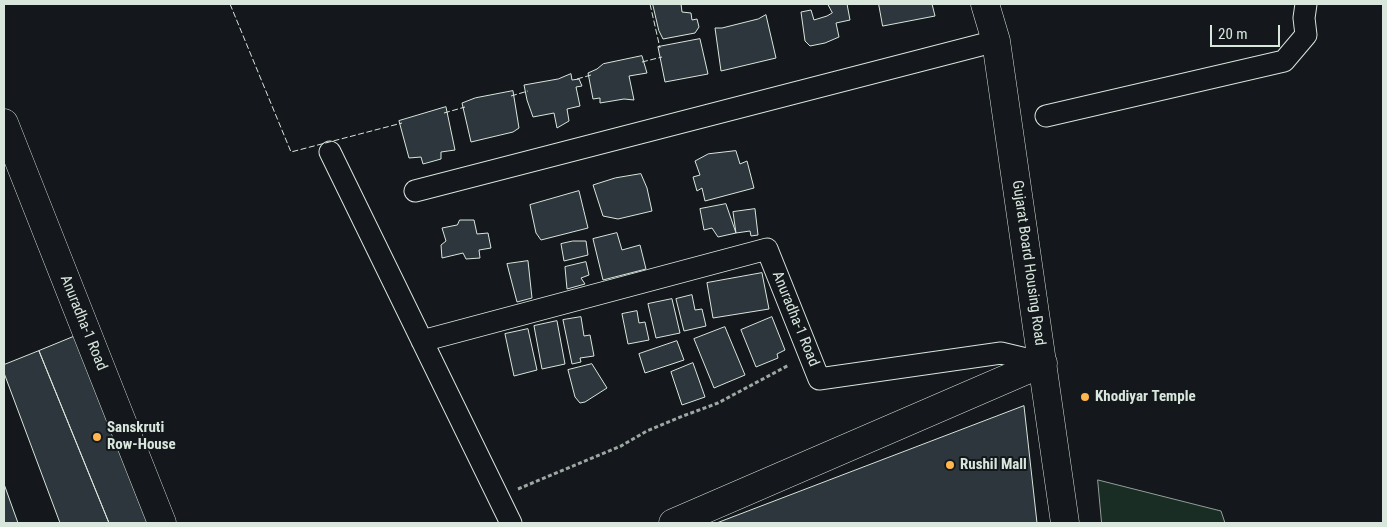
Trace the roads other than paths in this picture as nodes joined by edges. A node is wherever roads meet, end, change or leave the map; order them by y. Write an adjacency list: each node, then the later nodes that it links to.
1 (985, 4): 3 (street, Gujarat Board Housing Road)
2 (1306, 4): 4 (street)
3 (996, 41): 7 (street); 9 (street, Gujarat Board Housing Road)
4 (1046, 116)
5 (4, 123): 10 (street, Anuradha-1 Road)
6 (330, 152): 8 (street)
7 (415, 191)
8 (422, 341): 9 (street, Anuradha-1 Road); 11 (street)
9 (1043, 362): 12 (street); 13 (street, Gujarat Board Housing Road)
10 (162, 523)
11 (511, 523)
12 (673, 523)
13 (1065, 523)

